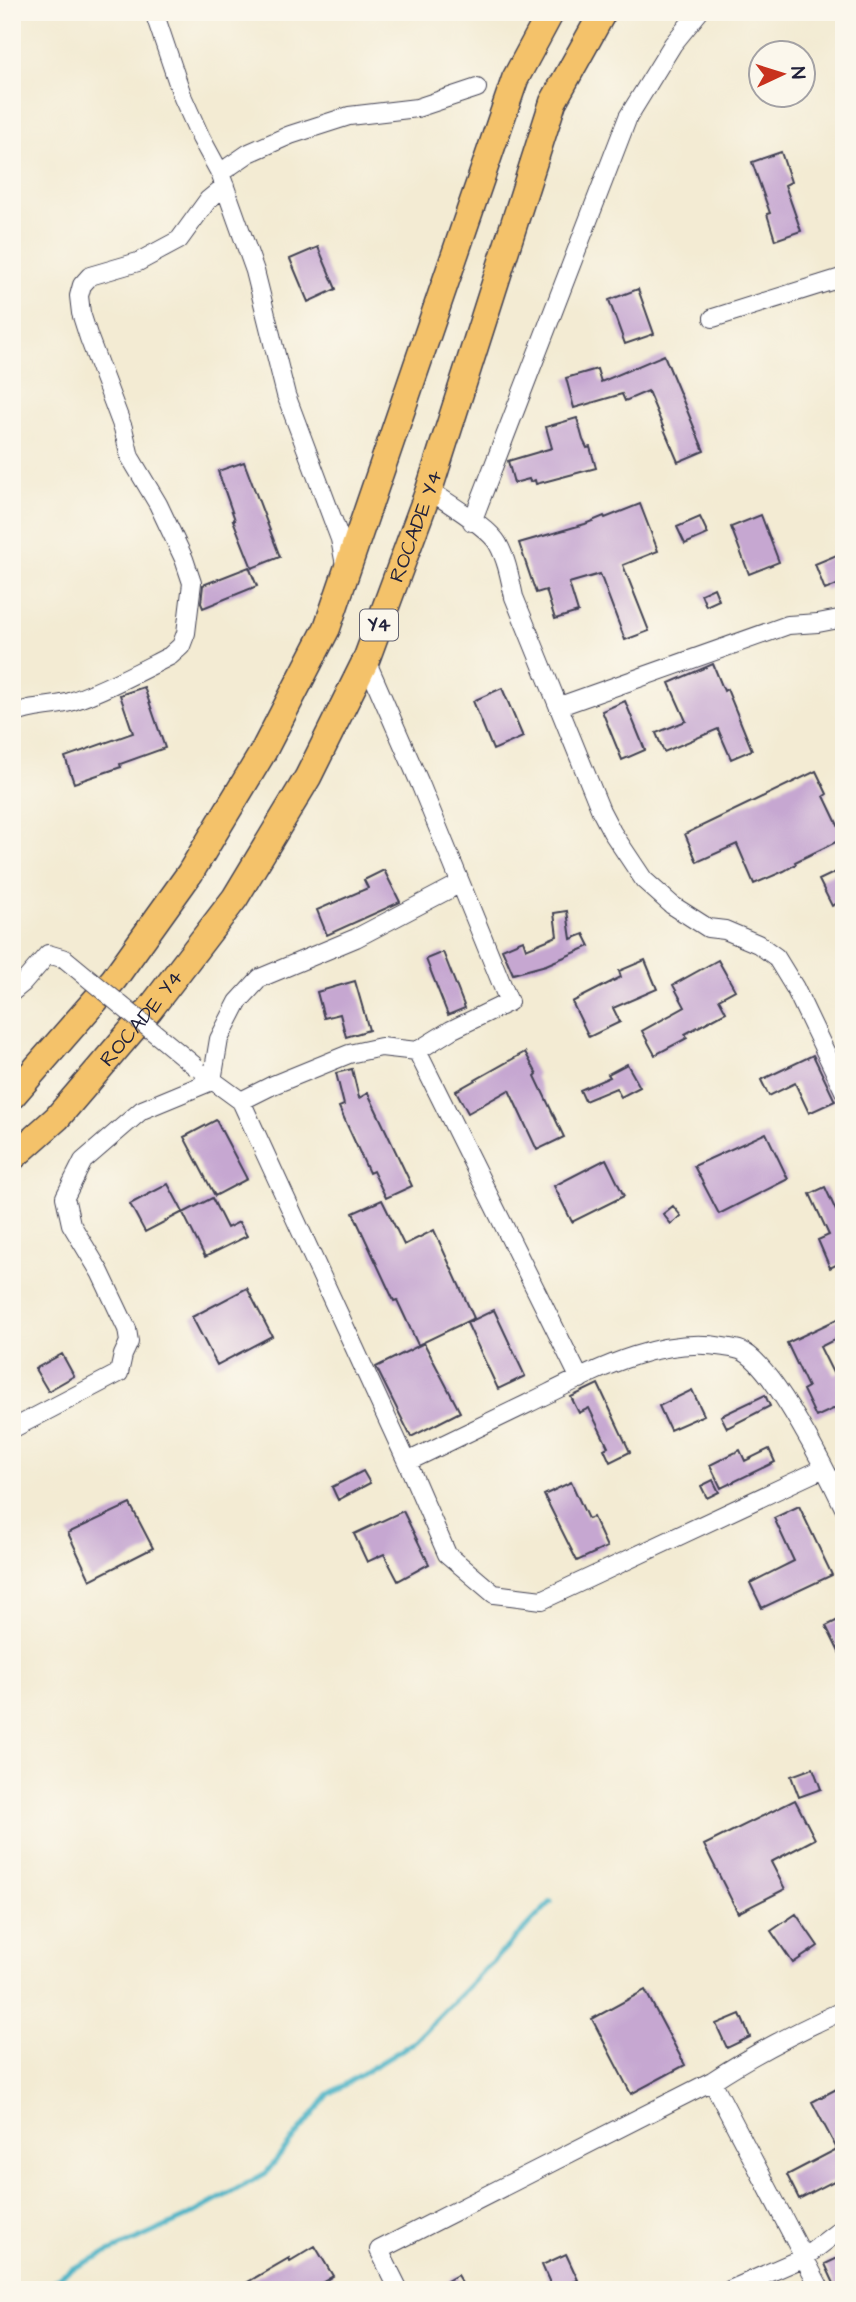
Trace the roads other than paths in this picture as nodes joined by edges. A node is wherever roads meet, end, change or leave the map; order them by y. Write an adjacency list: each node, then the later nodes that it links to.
1 (154, 12): 6 (street)
2 (551, 12): 11 (highway, Y4)
3 (603, 12): 9 (highway, ROCADE Y4 / Y4)
4 (699, 12): 10 (street)
5 (477, 88): 6 (street)
6 (222, 179): 11 (street); 15 (street)
7 (844, 277): 8 (street)
8 (713, 318)
9 (429, 490): 10 (street); 13 (highway, ROCADE Y4 / Y4)
10 (472, 522): 14 (street)
11 (346, 573): 21 (highway, Y4)
12 (844, 618): 14 (street)
13 (366, 660): 16 (street); 23 (highway, ROCADE Y4 / Y4)
14 (560, 706): 20 (street)
15 (12, 715)
16 (459, 884): 18 (street); 19 (street)
17 (12, 992): 19 (street, bridge)
18 (417, 1051): 22 (street); 24 (street)
19 (212, 1081): 22 (street); 25 (street)
20 (844, 1091)
21 (12, 1096)
22 (241, 1101): 26 (street)
23 (12, 1158)
24 (580, 1379): 26 (street); 27 (street)
25 (12, 1429)
26 (407, 1462): 27 (street)
27 (824, 1468): 28 (street)
28 (844, 1508)
29 (844, 2010): 30 (street)
30 (712, 2081): 32 (street); 33 (street)
31 (844, 2227): 32 (street)
32 (805, 2257): 34 (street); 35 (street)
33 (399, 2290)
34 (730, 2290)
35 (821, 2290)

